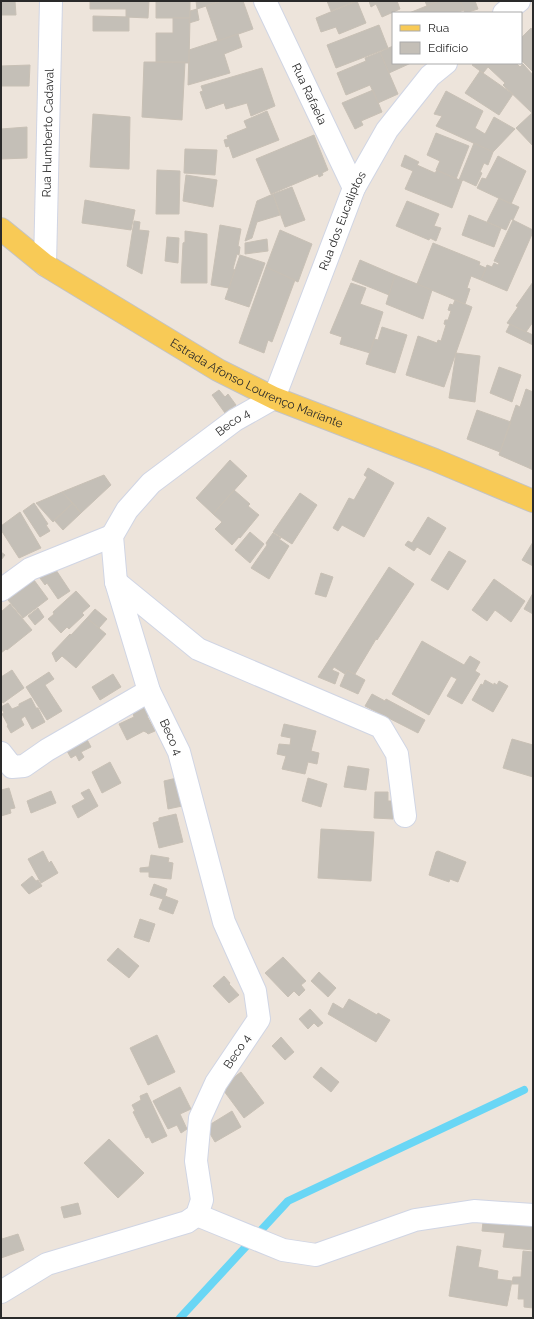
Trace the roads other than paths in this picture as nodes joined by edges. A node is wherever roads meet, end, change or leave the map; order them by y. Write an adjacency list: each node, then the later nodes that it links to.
1 (51, 1): 8 (street, Rua Humberto Cadaval)
2 (265, 1): 6 (street, Rua Rafaela)
3 (518, 1): 4 (street)
4 (505, 12)
5 (445, 64): 6 (street, Rua dos Eucaliptos)
6 (354, 188): 9 (street, Rua dos Eucaliptos)
7 (1, 229): 8 (main road, Estrada Afonso Lourenço Mariante)
8 (44, 265): 9 (main road, Estrada Afonso Lourenço Mariante)
9 (274, 398): 10 (main road, Estrada Afonso Lourenço Mariante); 11 (street, Beco 4)
10 (533, 501)
11 (112, 536): 12 (street, Beco 4); 13 (street)
12 (116, 582): 14 (street, Beco 4); 16 (street)
13 (1, 590)
14 (149, 691): 15 (street); 17 (street, Beco 4)
15 (1, 753)
16 (405, 816)
17 (196, 1214): 18 (street); 19 (street)
18 (533, 1215)
19 (1, 1292)

